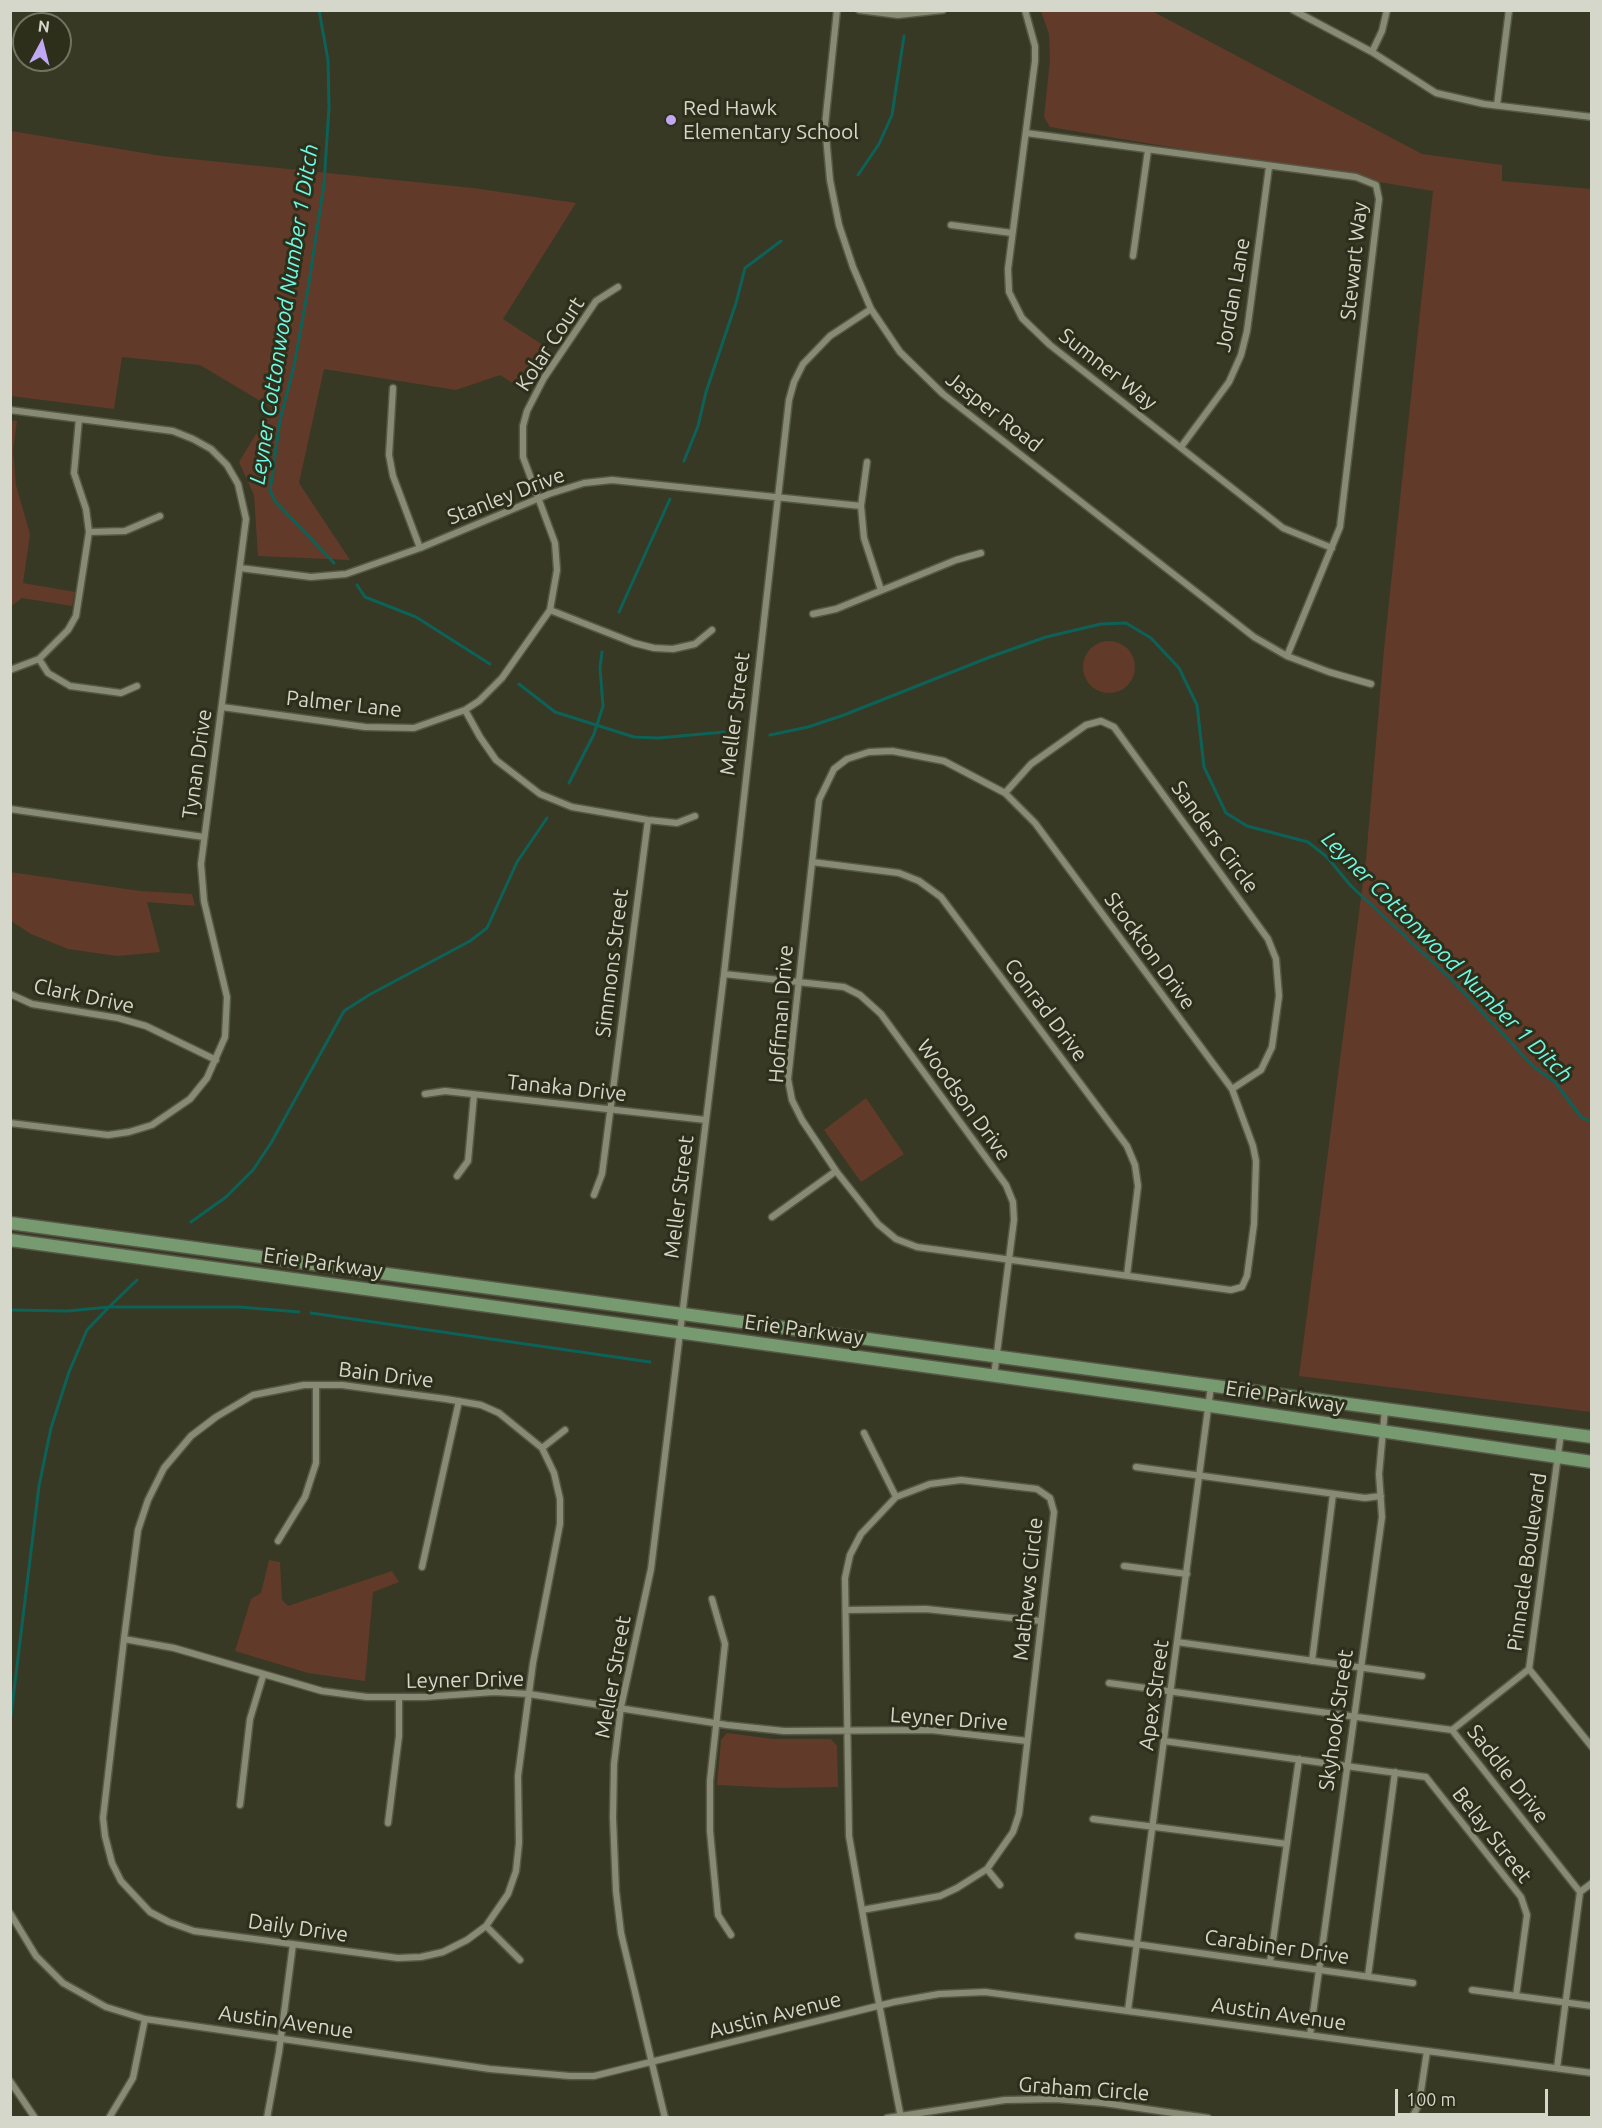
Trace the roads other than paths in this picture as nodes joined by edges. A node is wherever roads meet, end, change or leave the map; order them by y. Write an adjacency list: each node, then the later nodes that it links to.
1 (837, 10): 18 (street, Jasper Road)
2 (859, 10): 3 (street)
3 (943, 10)
4 (1025, 10): 11 (street, Sumner Way)
5 (1293, 10): 8 (street)
6 (1388, 10): 8 (street)
7 (1509, 10): 9 (street)
8 (1371, 52): 9 (street)
9 (1497, 105): 10 (street)
10 (1592, 117)
11 (1026, 133): 12 (street, Stewart Way); 15 (street, Sumner Way)
12 (1148, 150): 13 (street, Stewart Way); 16 (street)
13 (1269, 167): 22 (street, Jordan Lane); 30 (street, Stewart Way)
14 (951, 225): 15 (street)
15 (1012, 233): 22 (street, Sumner Way)
16 (1132, 256)
17 (618, 287): 25 (street, Kolar Court)
18 (871, 309): 24 (street, Meller Street); 37 (street, Jasper Road)
19 (393, 388): 29 (street)
20 (10, 410): 21 (street, Tynan Drive)
21 (79, 419): 28 (street); 32 (street, Tynan Drive)
22 (1181, 447): 30 (street, Sumner Way)
23 (867, 462): 26 (street)
24 (778, 497): 25 (street, Stanley Drive); 26 (street, Stanley Drive); 51 (street, Meller Street)
25 (538, 499): 29 (street, Stanley Drive); 34 (street, Palmer Lane)
26 (861, 506): 33 (street)
27 (160, 516): 28 (street)
28 (89, 532): 38 (street)
29 (420, 548): 32 (street, Stanley Drive)
30 (1332, 548): 37 (street)
31 (981, 553): 33 (street)
32 (240, 568): 42 (street, Tynan Drive)
33 (880, 590): 35 (street)
34 (550, 610): 36 (street); 43 (street, Palmer Lane)
35 (813, 614)
36 (712, 630)
37 (1287, 656): 40 (street, Jasper Road)
38 (39, 659): 39 (street); 41 (street)
39 (10, 670)
40 (1371, 684)
41 (137, 686)
42 (222, 707): 43 (street, Palmer Lane); 49 (street, Tynan Drive)
43 (465, 710): 48 (street)
44 (864, 753): 45 (street, Stockton Drive); 50 (street, Hoffman Drive)
45 (1005, 793): 55 (street, Stockton Drive); 55 (street, Sanders Circle)
46 (10, 809): 49 (street)
47 (695, 816): 48 (street)
48 (648, 820): 58 (street, Simmons Street)
49 (204, 837): 54 (street, Tynan Drive)
50 (812, 862): 52 (street, Hoffman Drive); 68 (street, Conrad Drive)
51 (724, 974): 52 (street, Woodson Drive); 59 (street, Meller Street)
52 (798, 981): 61 (street, Hoffman Drive); 67 (street, Woodson Drive)
53 (10, 994): 54 (street, Clark Drive)
54 (216, 1060): 60 (street, Tynan Drive)
55 (1232, 1089): 69 (street, Stockton Drive)
56 (425, 1094): 57 (street, Tanaka Drive)
57 (474, 1095): 58 (street, Tanaka Drive); 62 (street)
58 (610, 1109): 59 (street, Tanaka Drive); 63 (street, Simmons Street)
59 (706, 1120): 70 (street, Meller Street)
60 (10, 1123)
61 (836, 1171): 64 (street); 67 (street, Hoffman Drive)
62 (457, 1176)
63 (594, 1195)
64 (772, 1217)
65 (10, 1222): 70 (main road, Erie Parkway)
66 (10, 1240): 71 (main road, Erie Parkway)
67 (1009, 1259): 68 (street, Hoffman Drive); 72 (street, Woodson Drive)
68 (1127, 1275): 69 (street, Hoffman Drive)
69 (1242, 1287)
70 (681, 1313): 71 (street, Meller Street); 72 (main road, Erie Parkway)
71 (678, 1332): 73 (main road, Erie Parkway); 110 (street, Meller Street)
72 (996, 1356): 73 (street, Woodson Drive); 75 (main road, Erie Parkway)
73 (994, 1376): 77 (main road, Erie Parkway)
74 (316, 1385): 76 (street, Bain Drive); 92 (street); 99 (street, Bain Drive)
75 (1211, 1385): 77 (street, Apex Street); 78 (main road, Erie Parkway)
76 (459, 1401): 84 (street, Bain Drive); 94 (street)
77 (1208, 1406): 81 (main road, Erie Parkway); 88 (street, Apex Street)
78 (1385, 1409): 81 (street, Skyhook Street); 82 (main road, Erie Parkway)
79 (565, 1430): 84 (street)
80 (864, 1432): 91 (street)
81 (1382, 1432): 85 (main road, Erie Parkway); 90 (street, Skyhook Street)
82 (1561, 1433): 83 (main road, Erie Parkway); 85 (street, Pinnacle Boulevard)
83 (1592, 1437)
84 (542, 1448): 108 (street, Bain Drive)
85 (1558, 1458): 86 (main road, Erie Parkway); 103 (street, Pinnacle Boulevard)
86 (1592, 1462)
87 (1136, 1467): 88 (street)
88 (1200, 1476): 89 (street); 95 (street, Apex Street)
89 (1334, 1494): 90 (street); 101 (street)
90 (1381, 1496): 102 (street, Skyhook Street)
91 (896, 1497): 97 (street, Mathews Circle); 98 (street, Mathews Circle)
92 (278, 1541)
93 (1124, 1566): 95 (street)
94 (422, 1567)
95 (1187, 1574): 100 (street, Apex Street)
96 (712, 1599): 112 (street)
97 (846, 1610): 98 (street); 113 (street, Mathews Circle)
98 (1041, 1621): 115 (street, Mathews Circle)
99 (124, 1639): 104 (street, Leyner Drive); 135 (street, Daily Drive)
100 (1178, 1642): 101 (street); 107 (street, Apex Street)
101 (1312, 1661): 102 (street)
102 (1360, 1667): 105 (street); 111 (street, Skyhook Street)
103 (1529, 1669): 114 (street); 117 (street, Pinnacle Boulevard)
104 (263, 1676): 109 (street, Leyner Drive); 121 (street)
105 (1422, 1676)
106 (1109, 1683): 107 (street, Saddle Drive)
107 (1171, 1692): 111 (street, Saddle Drive); 116 (street, Apex Street)
108 (529, 1694): 109 (street, Leyner Drive); 110 (street, Leyner Drive); 132 (street, Daily Drive)
109 (399, 1698): 123 (street)
110 (621, 1707): 112 (street, Leyner Drive); 152 (street, Meller Street)
111 (1353, 1717): 114 (street, Saddle Drive); 119 (street, Skyhook Street)
112 (716, 1724): 113 (street, Leyner Drive); 133 (street)
113 (846, 1730): 115 (street, Leyner Drive); 130 (street, Mathews Circle)
114 (1452, 1730): 129 (street, Saddle Drive)
115 (1027, 1741): 126 (street, Mathews Circle)
116 (1164, 1741): 118 (street, Belay Street); 124 (street, Apex Street)
117 (1592, 1747)
118 (1299, 1759): 119 (street, Belay Street); 125 (street)
119 (1347, 1765): 120 (street, Belay Street); 139 (street, Skyhook Street)
120 (1395, 1772): 140 (street); 143 (street, Belay Street)
121 (240, 1805)
122 (1093, 1818): 124 (street)
123 (388, 1823)
124 (1152, 1826): 125 (street); 136 (street, Apex Street)
125 (1287, 1844): 138 (street)
126 (987, 1869): 128 (street); 130 (street, Mathews Circle)
127 (1592, 1883): 129 (street)
128 (1000, 1886)
129 (1580, 1892): 144 (street)
130 (862, 1910): 145 (street, Mathews Circle)
131 (10, 1913): 148 (street, Austin Avenue)
132 (486, 1926): 135 (street, Daily Drive); 137 (street)
133 (731, 1935)
134 (1078, 1936): 136 (street, Carabiner Drive)
135 (293, 1944): 150 (street)
136 (1137, 1944): 138 (street, Carabiner Drive); 147 (street, Apex Street)
137 (520, 1960)
138 (1270, 1962): 139 (street, Carabiner Drive)
139 (1319, 1970): 140 (street, Carabiner Drive); 149 (street, Skyhook Street)
140 (1368, 1976): 141 (street, Carabiner Drive)
141 (1413, 1983)
142 (1472, 1990): 143 (street)
143 (1516, 1996): 144 (street)
144 (1565, 2002): 146 (street); 153 (street)
145 (880, 2005): 147 (street, Austin Avenue); 152 (street, Austin Avenue); 156 (street, Mathews Circle)
146 (1592, 2006)
147 (1128, 2010): 149 (street, Austin Avenue)
148 (145, 2019): 150 (street, Austin Avenue); 158 (street)
149 (1310, 2035): 151 (street, Austin Avenue)
150 (281, 2038): 152 (street, Austin Avenue); 159 (street)
151 (1427, 2052): 153 (street, Austin Avenue); 163 (street)
152 (651, 2062): 160 (street, Meller Street)
153 (1557, 2068): 154 (street, Austin Avenue)
154 (1592, 2073)
155 (10, 2081): 157 (street)
156 (901, 2116): 161 (street, Graham Circle); 162 (street, Graham Circle)
157 (35, 2118)
158 (109, 2118)
159 (267, 2118)
160 (665, 2118)
161 (887, 2118)
162 (1208, 2118)
163 (1412, 2118)

